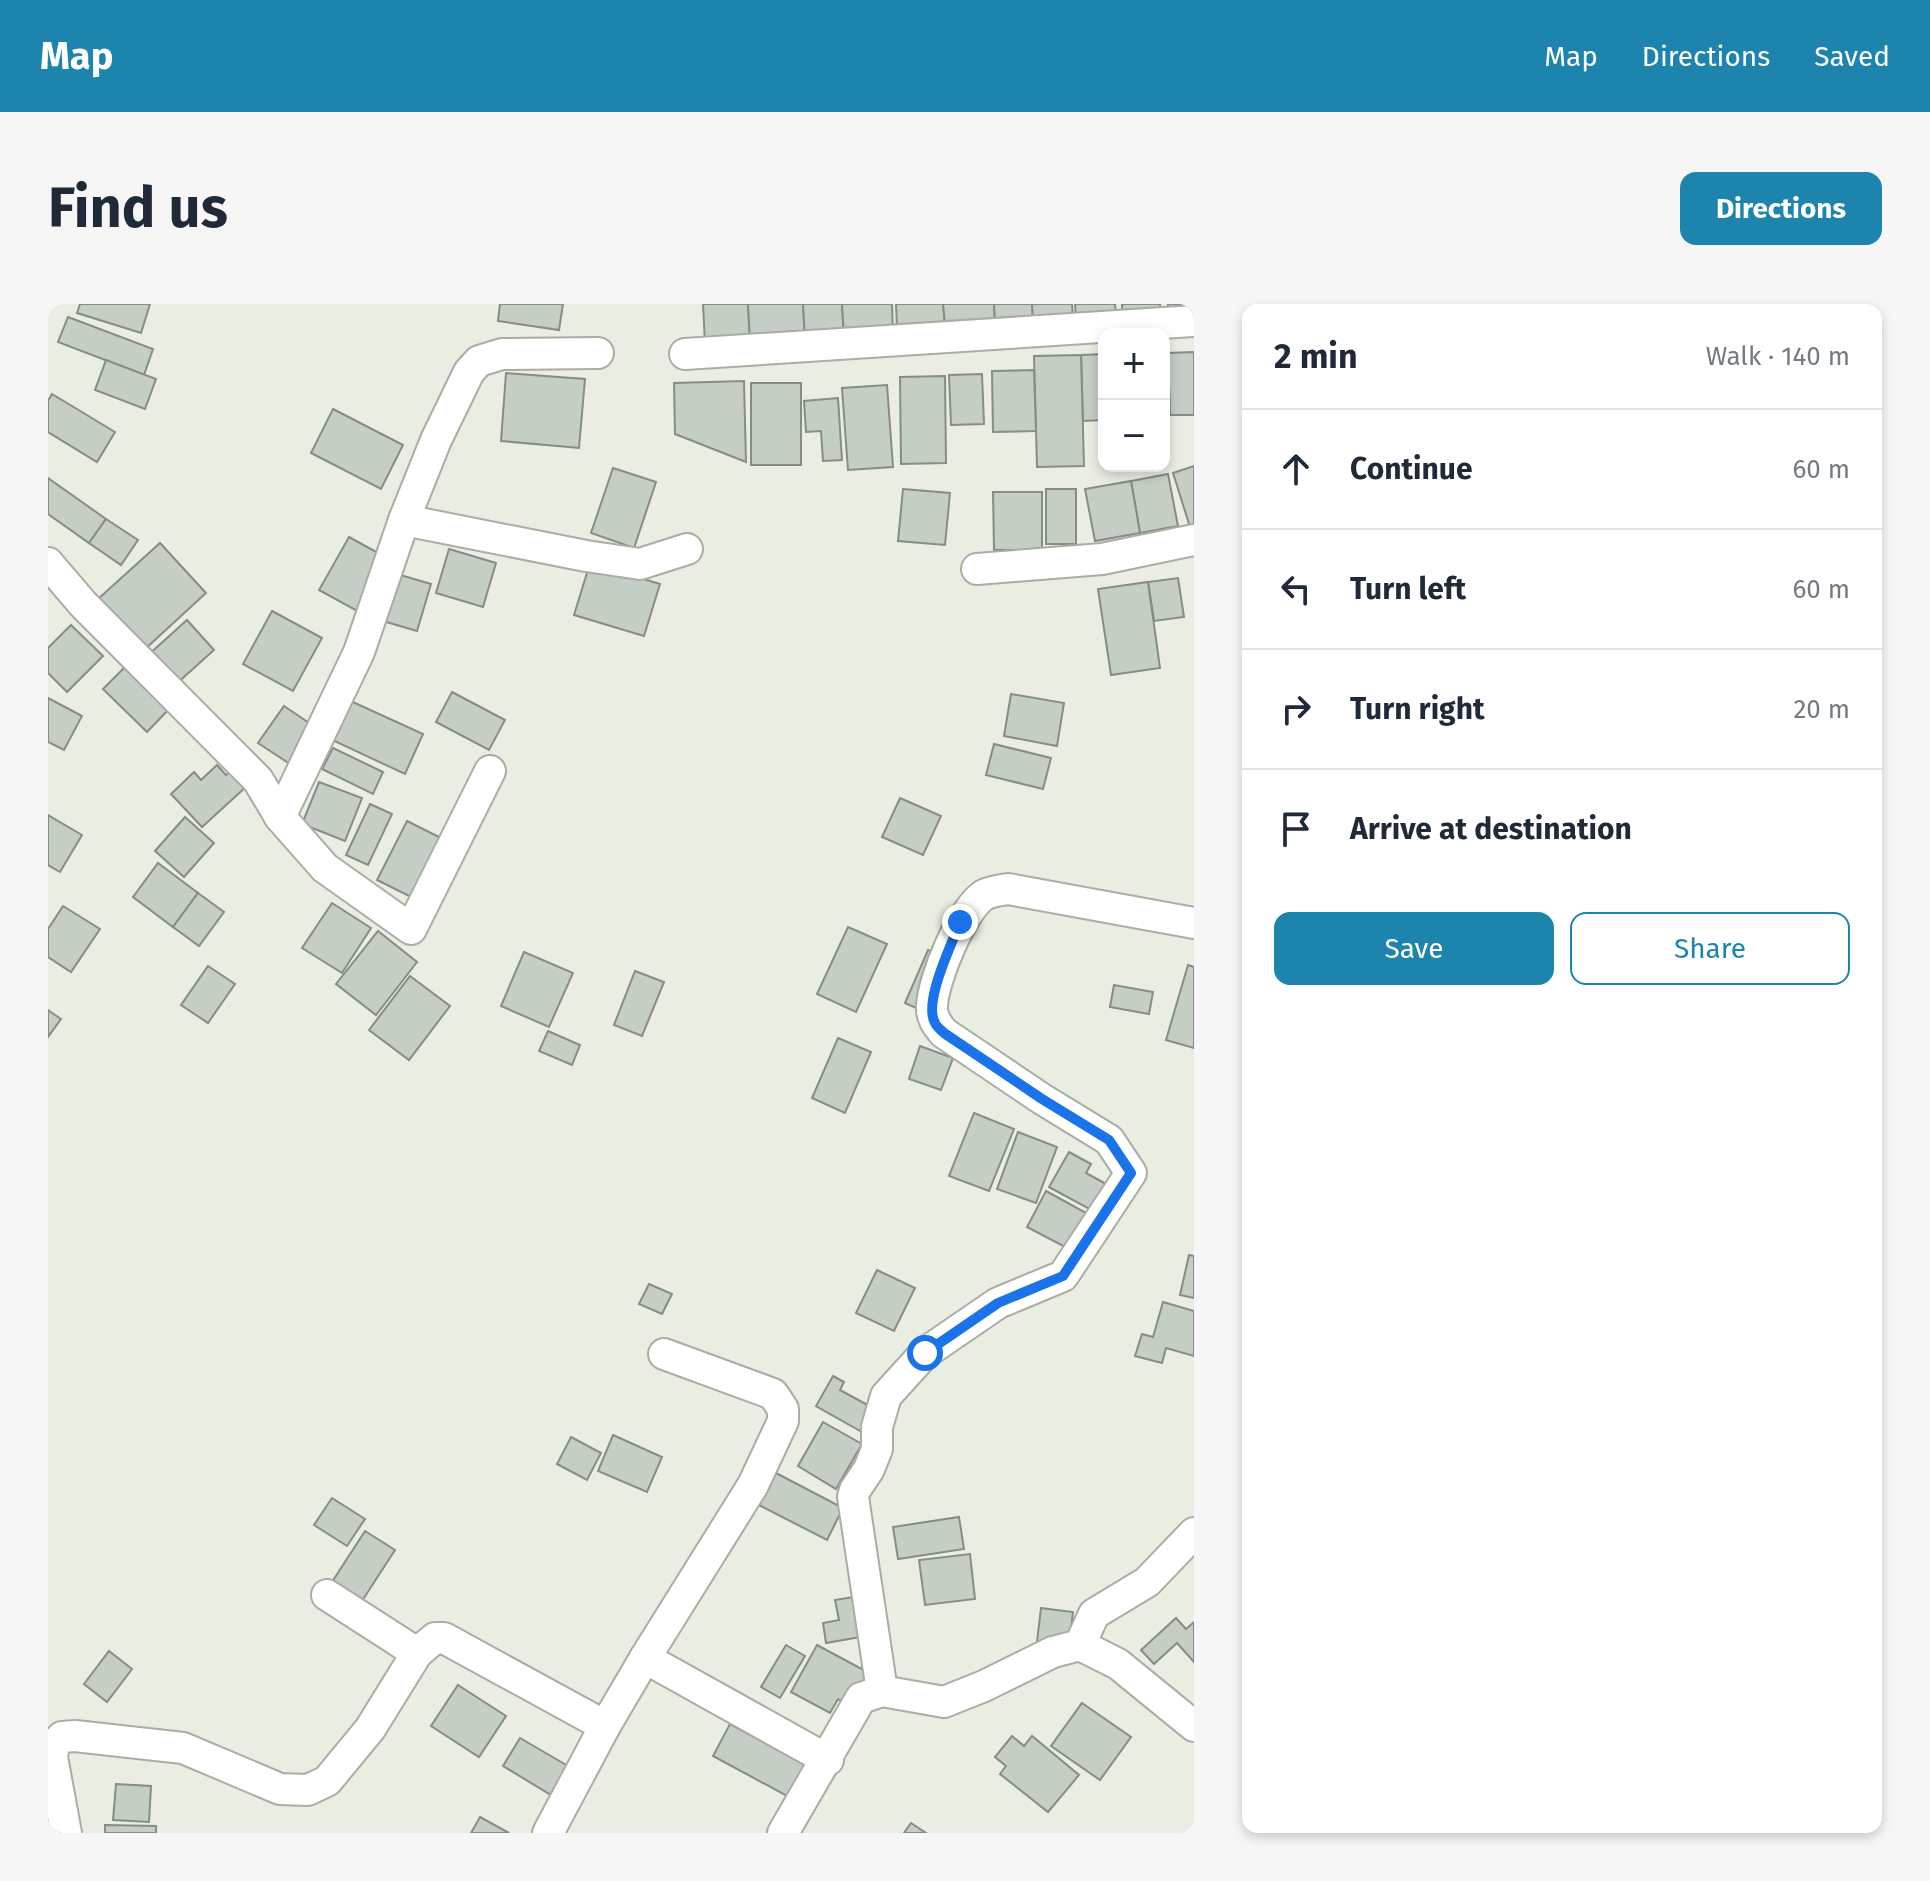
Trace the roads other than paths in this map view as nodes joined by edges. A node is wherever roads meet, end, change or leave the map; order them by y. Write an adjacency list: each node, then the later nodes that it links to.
1 (1194, 321): 3 (street)
2 (598, 353): 4 (street)
3 (685, 354)
4 (404, 520): 6 (street); 10 (street)
5 (1194, 540): 8 (street)
6 (687, 549)
7 (48, 563): 10 (street)
8 (977, 569)
9 (490, 771): 10 (street)
10 (280, 817)
11 (1194, 923): 18 (street)
12 (664, 1354): 17 (street)
13 (1194, 1533): 15 (street)
14 (327, 1595): 16 (street)
15 (1080, 1645): 18 (street); 20 (street)
16 (417, 1653): 19 (street); 22 (street)
17 (645, 1658): 19 (street); 21 (street)
18 (882, 1691): 21 (street)
19 (605, 1726): 23 (street)
20 (1194, 1726)
21 (828, 1760): 24 (street)
22 (66, 1833)
23 (548, 1833)
24 (783, 1833)

